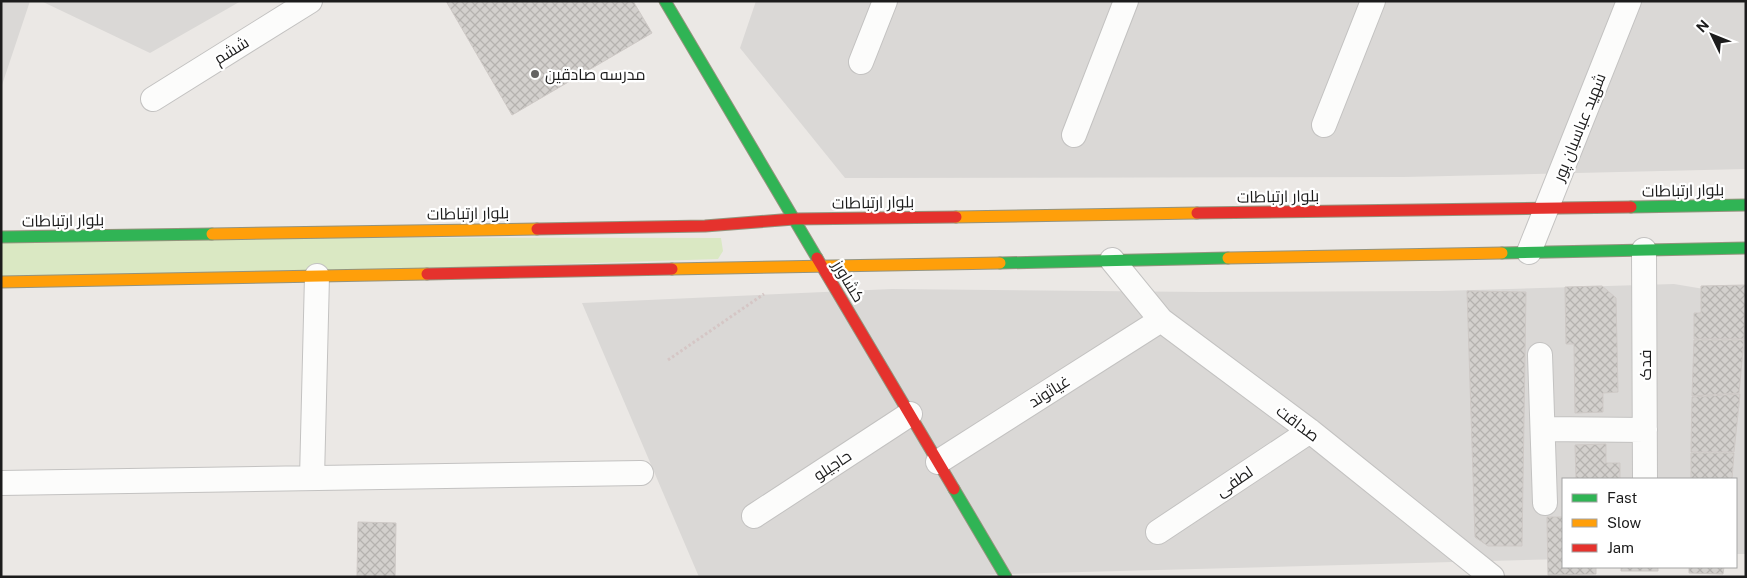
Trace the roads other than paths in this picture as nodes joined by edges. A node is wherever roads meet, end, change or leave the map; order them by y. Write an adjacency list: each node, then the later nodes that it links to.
1 (310, 1): 8 (street, ششم)
2 (664, 1): 13 (street, کشاورز)
3 (885, 1): 7 (street)
4 (1126, 1): 10 (street)
5 (1372, 1): 9 (street)
6 (1629, 1): 12 (street, شهید عباسبان پور)
7 (861, 62)
8 (153, 99)
9 (1324, 124)
10 (1074, 135)
11 (1746, 205): 12 (street, بلوار ارتباطات)
12 (1546, 209): 13 (street, بلوار ارتباطات); 17 (street, شهید عباسبان پور)
13 (794, 220): 14 (street, بلوار ارتباطات); 19 (street, کشاورز)
14 (1, 237)
15 (1746, 248): 16 (street)
16 (1644, 250): 17 (street); 26 (street, فدک)
17 (1529, 252): 18 (street)
18 (1112, 260): 19 (street); 22 (street, صداقت)
19 (822, 267): 20 (street); 24 (street, کشاورز)
20 (317, 276): 21 (street); 30 (street)
21 (1, 282)
22 (1161, 320): 27 (street, صداقت); 28 (street, غیاثوند)
23 (1540, 355): 25 (street)
24 (910, 414): 28 (street, کشاورز); 34 (street, حاجیلو)
25 (1543, 429): 26 (street); 33 (street)
26 (1645, 430): 31 (street, فدک)
27 (1310, 431): 35 (street, لطفی); 37 (street, صداقت)
28 (938, 462): 36 (street, کشاورز)
29 (641, 473): 30 (street)
30 (312, 478): 32 (street)
31 (1646, 478)
32 (1, 483)
33 (1545, 503)
34 (754, 516)
35 (1158, 532)
36 (1006, 577)
37 (1492, 577)

